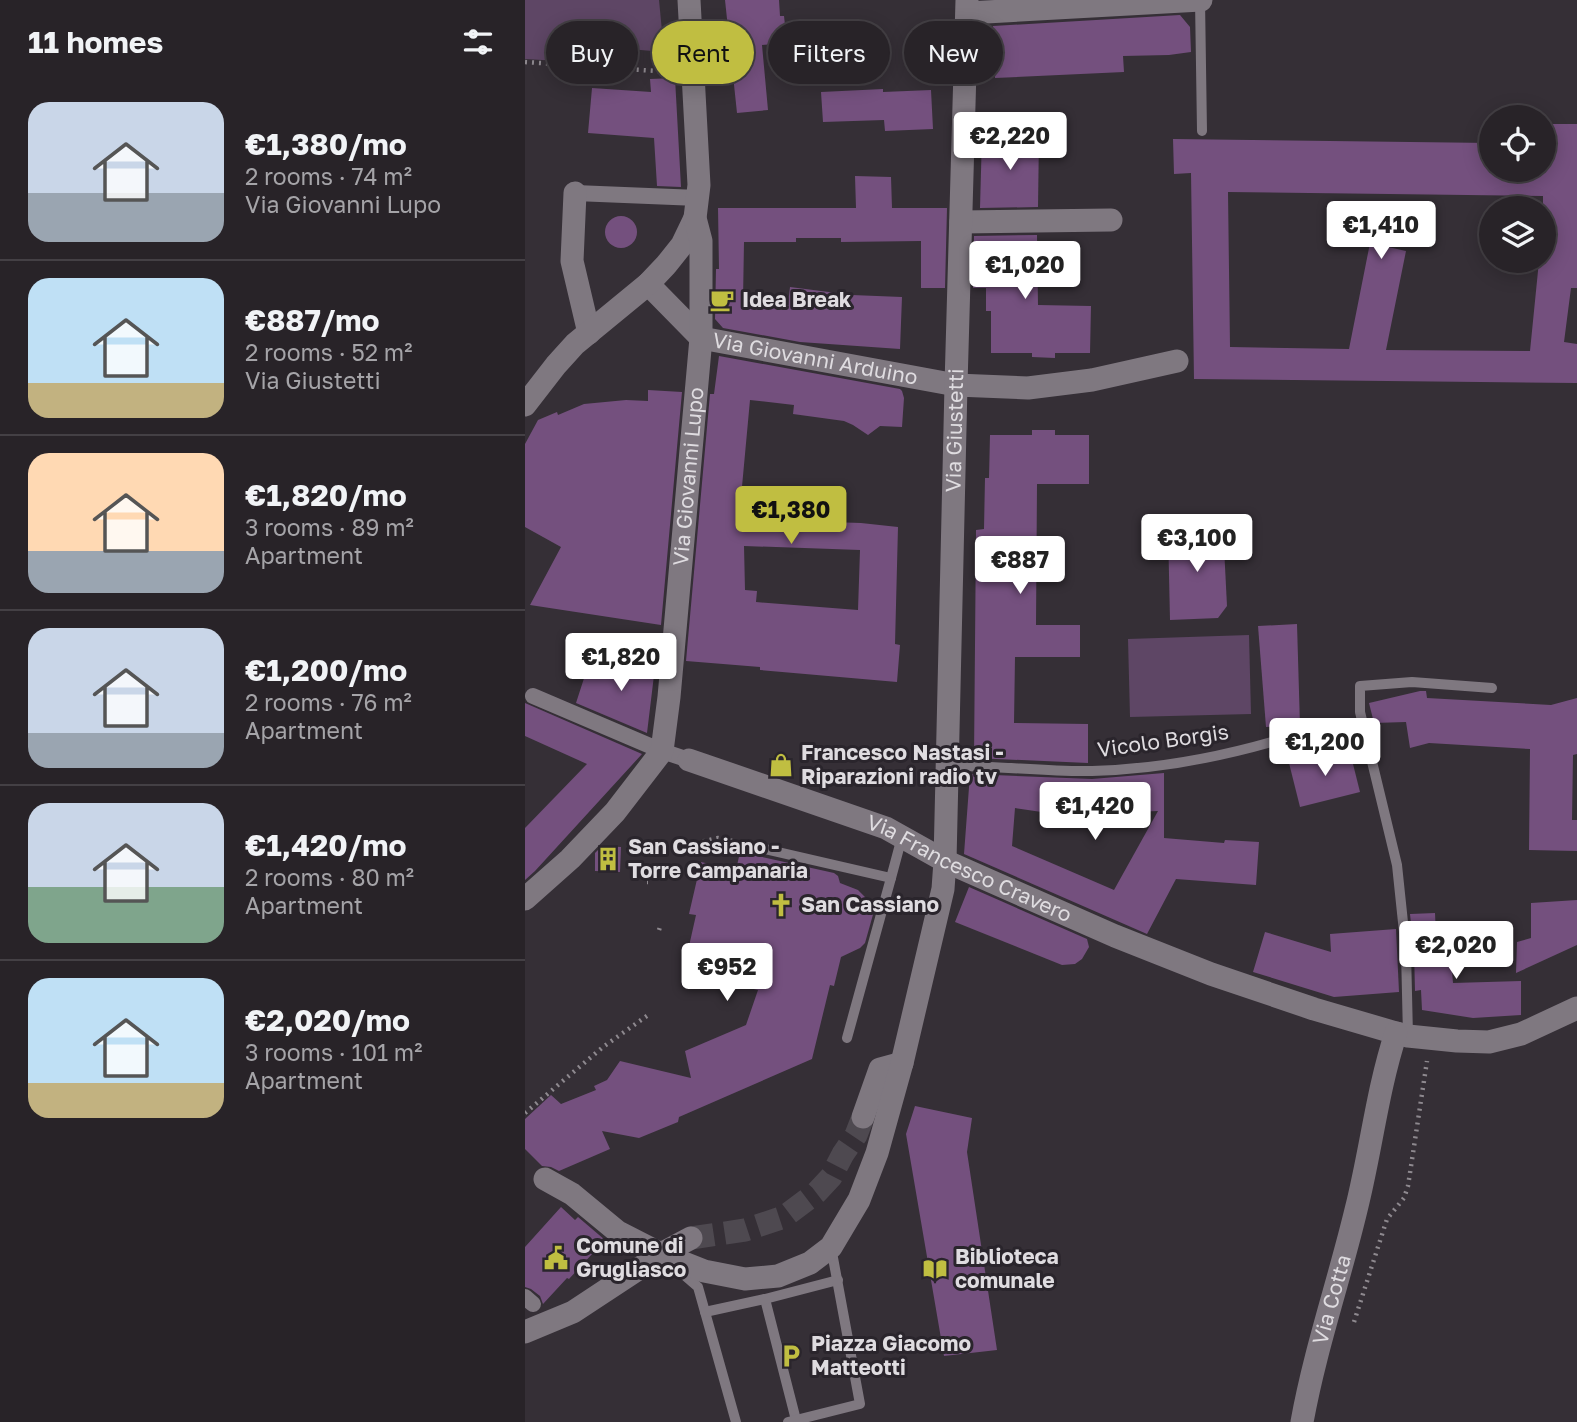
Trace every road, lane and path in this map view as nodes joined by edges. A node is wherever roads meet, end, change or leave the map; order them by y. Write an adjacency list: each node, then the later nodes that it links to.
1 (688, 0): 4 (street, Via Giovanni Lupo)
2 (1201, 0): 3 (street); 8 (lane)
3 (968, 6): 12 (street, Via Giustetti)
4 (689, 21)
5 (525, 62): 6 (path)
6 (652, 71)
7 (694, 84): 10 (street, Via Giovanni Lupo)
8 (1202, 131)
9 (575, 193): 10 (street); 14 (street)
10 (697, 208): 13 (street); 15 (street, Via Giovanni Lupo)
11 (1111, 219): 12 (street)
12 (961, 222): 17 (street, Via Giustetti)
13 (648, 284): 14 (street); 15 (street)
14 (589, 333): 18 (street)
15 (701, 338): 17 (street, Via Giovanni Arduino); 22 (street, Via Giovanni Lupo)
16 (1177, 361): 17 (street, Via Giovanni Arduino)
17 (956, 385): 24 (street, Via Giustetti)
18 (526, 402)
19 (1492, 688): 33 (lane)
20 (533, 696): 22 (street, Via Francesco Cravero)
21 (1298, 734): 24 (lane, Vicolo Borgis)
22 (662, 751): 23 (street, Via Francesco Cravero); 30 (street)
23 (689, 760): 25 (street, Via Francesco Cravero)
24 (947, 766): 28 (street, Via Giustetti)
25 (902, 837): 28 (street, Via Francesco Cravero); 29 (lane)
26 (696, 843): 27 (path)
27 (752, 846): 29 (lane)
28 (945, 861): 33 (street, Via Francesco Cravero); 35 (street)
29 (891, 878): 34 (lane)
30 (525, 899)
31 (1577, 1008): 33 (street, Via Francesco Cravero)
32 (651, 1013): 37 (path)
33 (1402, 1034): 50 (street, Via Cotta)
34 (847, 1038)
35 (902, 1062): 38 (street); 41 (street)
36 (1426, 1064): 46 (path)
37 (525, 1113)
38 (863, 1117)
39 (545, 1179): 42 (street)
40 (691, 1238): 42 (street)
41 (831, 1247): 42 (street); 43 (lane)
42 (661, 1254): 45 (lane); 47 (street)
43 (838, 1280): 44 (lane); 48 (lane)
44 (765, 1299): 45 (lane); 48 (lane)
45 (705, 1312): 49 (lane)
46 (1352, 1329)
47 (525, 1332)
48 (792, 1421)
49 (736, 1422)
50 (1302, 1422)

